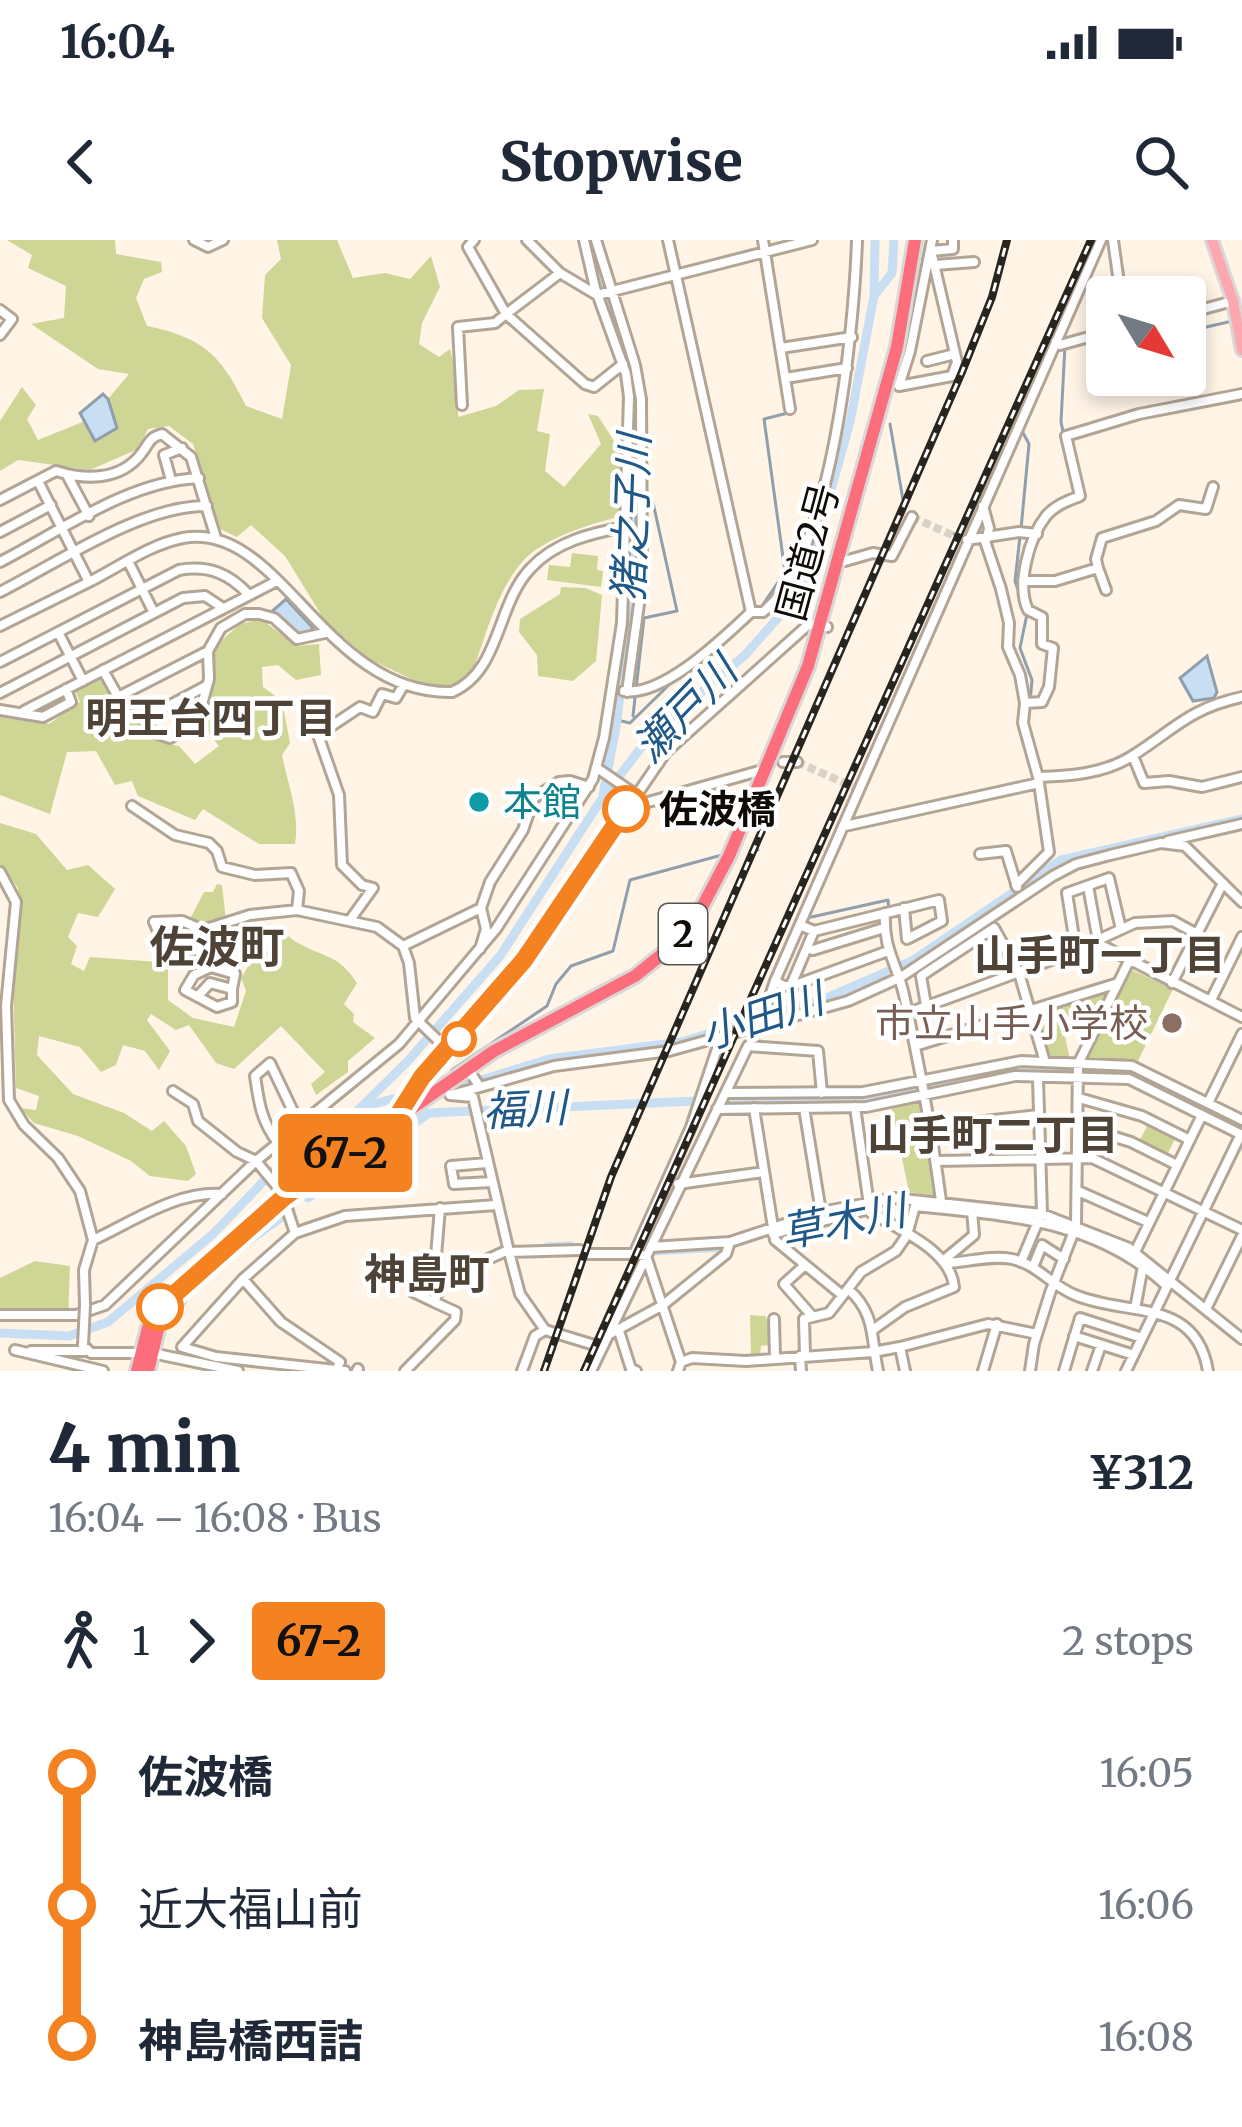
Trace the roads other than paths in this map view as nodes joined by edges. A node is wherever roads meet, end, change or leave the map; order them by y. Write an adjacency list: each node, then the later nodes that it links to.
1 (194, 240): 2 (street)
2 (223, 240)
3 (474, 240): 27 (street)
4 (527, 240): 19 (street)
5 (584, 240): 22 (street)
6 (596, 240): 22 (street)
7 (668, 240): 20 (street)
8 (812, 240): 16 (street)
9 (857, 240): 30 (street)
10 (932, 240): 15 (street)
11 (953, 240): 15 (street)
12 (1101, 240): 32 (street)
13 (1113, 240): 21 (street)
14 (1212, 240): 24 (main road)
15 (923, 244): 18 (highway, 国道2号 / 2); 82 (highway, 国道2号 / 2)
16 (763, 249): 20 (street); 33 (street)
17 (974, 262): 18 (street)
18 (926, 266): 35 (street); 40 (highway, 国道2号 / 2)
19 (560, 273): 22 (street); 27 (street)
20 (675, 274): 22 (street); 79 (street)
21 (1117, 276)
22 (604, 293): 37 (street); 50 (street)
23 (0, 300): 28 (street)
24 (1238, 300): 25 (street); 34 (main road)
25 (1206, 308)
26 (0, 310): 28 (street)
27 (506, 314): 37 (street); 42 (street)
28 (13, 319): 29 (street)
29 (0, 335)
30 (852, 337): 33 (street); 38 (street)
31 (1086, 338): 32 (street)
32 (1056, 341): 54 (street)
33 (782, 348): 39 (street)
34 (1242, 350)
35 (956, 354): 36 (street); 40 (street)
36 (927, 362)
37 (622, 364): 50 (street)
38 (847, 368): 39 (street); 79 (street)
39 (786, 378): 43 (street)
40 (896, 385): 66 (highway, 国道2号 / 2)
41 (1242, 394): 60 (street)
42 (462, 405)
43 (790, 410)
44 (182, 448): 45 (street); 46 (street); 48 (street)
45 (66, 474): 47 (street); 55 (street)
46 (199, 478): 48 (street); 53 (street)
47 (38, 481): 51 (street); 52 (street)
48 (172, 481): 55 (street)
49 (1214, 487): 68 (street)
50 (635, 494): 57 (street); 92 (street)
51 (0, 500)
52 (51, 506): 58 (street); 59 (street)
53 (207, 506): 62 (street); 64 (street)
54 (983, 506): 61 (street); 63 (street)
55 (89, 516): 58 (street)
56 (912, 517): 66 (street)
57 (625, 527): 91 (street); 92 (street)
58 (63, 530): 64 (street); 67 (street)
59 (0, 532)
60 (1037, 535): 61 (street); 70 (street)
61 (986, 538): 63 (street); 80 (street)
62 (216, 539): 65 (street); 69 (street)
63 (966, 540): 112 (street)
64 (75, 554): 71 (street); 74 (street)
65 (128, 561): 71 (street); 72 (street)
66 (845, 561): 82 (highway, 国道2号 / 2)
67 (0, 562)
68 (1098, 568): 70 (street); 73 (street)
69 (277, 581): 75 (street); 84 (street)
70 (1023, 581): 77 (street)
71 (89, 582): 81 (street)
72 (141, 589): 75 (street); 78 (street); 83 (street)
73 (1106, 590)
74 (0, 592)
75 (249, 595): 76 (street)
76 (224, 608): 78 (street); 88 (street)
77 (1026, 610): 80 (street); 96 (street)
78 (154, 613): 86 (street)
79 (754, 613): 92 (street)
80 (1007, 614): 96 (street)
81 (0, 626)
82 (824, 626): 109 (street); 162 (highway, 国道2号 / 2)
83 (58, 632): 86 (street); 87 (street)
84 (325, 633): 85 (street); 91 (street)
85 (208, 651): 90 (street); 94 (street)
86 (71, 657): 89 (street); 93 (street)
87 (0, 662)
88 (104, 670): 89 (street); 94 (street)
89 (83, 681): 97 (street)
90 (207, 686): 98 (street); 99 (street)
91 (403, 686): 125 (street)
92 (624, 691): 104 (street)
93 (0, 693)
94 (118, 697): 98 (street)
95 (1242, 697): 101 (street)
96 (1025, 703): 107 (street)
97 (0, 710)
98 (144, 719): 99 (street)
99 (186, 730): 100 (street)
100 (194, 743)
101 (1133, 756): 106 (street); 107 (street)
102 (783, 762): 103 (street)
103 (797, 762)
104 (598, 769): 108 (street); 109 (street)
105 (759, 770): 115 (street)
106 (1242, 777)
107 (1038, 780): 112 (street); 119 (street)
108 (589, 787): 121 (street); 137 (street)
109 (633, 793): 115 (street)
110 (131, 806): 123 (street)
111 (1242, 824): 113 (street)
112 (845, 826): 126 (street)
113 (1161, 843): 117 (street); 119 (street)
114 (980, 854): 119 (street)
115 (592, 860): 158 (street)
116 (0, 872): 212 (street)
117 (1223, 883): 120 (street); 130 (street)
118 (1088, 886): 128 (street); 132 (street); 136 (street)
119 (1020, 890): 141 (street)
120 (1242, 902)
121 (481, 908): 133 (street); 137 (street)
122 (904, 908): 122 (street); 124 (street)
123 (297, 910): 125 (street); 139 (street)
124 (887, 912): 127 (street); 129 (street)
125 (350, 920): 133 (street)
126 (800, 925): 129 (street); 142 (street)
127 (884, 928): 134 (street); 135 (street)
128 (1121, 929): 130 (street); 132 (street)
129 (814, 931): 134 (street)
130 (1197, 934): 143 (street)
131 (1242, 937): 148 (street)
132 (1096, 942): 136 (street); 138 (street)
133 (403, 946): 153 (street)
134 (807, 948): 145 (street)
135 (888, 950): 141 (street); 145 (street)
136 (1076, 950): 140 (street)
137 (480, 951): 153 (street)
138 (1129, 961): 143 (street); 144 (street)
139 (211, 967): 146 (street); 147 (street)
140 (1019, 973): 149 (street); 149 (street); 150 (street)
141 (898, 974): 151 (street); 154 (street)
142 (775, 980): 145 (street); 154 (street)
143 (1172, 982): 148 (street)
144 (1116, 984): 150 (street); 160 (street)
145 (791, 985)
146 (232, 989): 147 (street); 147 (street)
147 (198, 996)
148 (1211, 1000): 152 (street)
149 (926, 1005): 151 (street)
150 (1030, 1010): 157 (street); 159 (street)
151 (908, 1013): 157 (street)
152 (1242, 1017)
153 (418, 1023): 158 (street); 178 (street)
154 (771, 1024): 156 (street)
155 (1242, 1034): 169 (street)
156 (720, 1039): 162 (street); 217 (street)
157 (915, 1046): 164 (street)
158 (447, 1048): 161 (street)
159 (1046, 1062): 160 (street); 164 (street)
160 (1078, 1071): 163 (street); 168 (street); 169 (street); 176 (street)
161 (445, 1078): 162 (highway, 国道2号 / 2); 173 (highway, 国道2号 / 2); 173 (street); 188 (street); 197 (highway, 国道2号 / 2)
162 (474, 1078)
163 (1038, 1078): 164 (street); 175 (street)
164 (924, 1087): 167 (street); 170 (street); 180 (street)
165 (172, 1091): 187 (street)
166 (728, 1093): 167 (street); 167 (street); 174 (street)
167 (822, 1093)
168 (1079, 1098): 179 (street); 182 (street)
169 (1208, 1103): 177 (street)
170 (855, 1107): 172 (street); 200 (street)
171 (754, 1108): 172 (street); 174 (street); 190 (street)
172 (804, 1108): 204 (street)
173 (402, 1109): 197 (highway, 国道2号 / 2)
174 (717, 1109): 192 (street)
175 (1038, 1115): 180 (street); 184 (street)
176 (1202, 1115): 181 (street); 182 (street)
177 (1242, 1120)
178 (301, 1126): 183 (street); 183 (street)
179 (1079, 1126): 185 (street); 189 (street)
180 (930, 1127): 186 (street)
181 (1242, 1134): 203 (street)
182 (1190, 1140): 189 (street)
183 (278, 1143): 187 (street)
184 (1040, 1156): 185 (street); 186 (street); 205 (street)
185 (1079, 1156): 193 (street); 194 (street)
186 (936, 1161): 196 (street)
187 (257, 1162): 195 (street); 197 (street)
188 (487, 1162): 191 (street); 191 (street)
189 (1178, 1165): 193 (street)
190 (764, 1172): 192 (street); 208 (street)
191 (491, 1182): 199 (street)
192 (678, 1184): 215 (street)
193 (1166, 1190): 203 (street); 206 (street)
194 (1078, 1191): 206 (street); 207 (street)
195 (222, 1194): 212 (street); 233 (street)
196 (941, 1201): 198 (street); 202 (street)
197 (284, 1203): 209 (street); 258 (highway, 国道2号 / 2)
198 (915, 1203): 200 (street); 202 (street); 211 (street)
199 (496, 1205): 201 (street); 214 (street)
200 (869, 1206): 204 (street); 208 (street); 211 (street)
201 (440, 1208): 209 (street); 228 (street)
202 (972, 1208): 205 (street); 219 (street)
203 (1206, 1210): 210 (street); 225 (street)
204 (821, 1212): 208 (street)
205 (1040, 1216): 207 (street); 220 (street)
206 (1149, 1222): 216 (street)
207 (1075, 1229): 216 (street); 218 (street); 222 (street)
208 (772, 1231): 213 (street); 221 (street)
209 (295, 1233): 224 (street)
210 (1242, 1233): 231 (street)
211 (908, 1234): 219 (street); 227 (street)
212 (93, 1240): 249 (street, bridge)
213 (730, 1244): 215 (street); 229 (street)
214 (508, 1251): 217 (street); 228 (street); 238 (street)
215 (648, 1251): 217 (street); 229 (street); 241 (street)
216 (1135, 1252): 225 (street)
217 (634, 1254)
218 (1064, 1259): 223 (street); 226 (street)
219 (945, 1261): 220 (street); 237 (street)
220 (1021, 1262): 223 (street)
221 (805, 1265): 227 (street); 234 (street)
222 (1143, 1266): 225 (street); 230 (street)
223 (1033, 1267): 226 (street)
224 (243, 1279): 246 (street); 261 (street)
225 (1169, 1283): 231 (street); 232 (street)
226 (1053, 1284): 230 (street); 240 (street)
227 (845, 1292): 234 (street); 237 (street)
228 (434, 1302): 266 (street)
229 (664, 1305): 239 (street); 259 (street)
230 (1135, 1309): 232 (street)
231 (1206, 1309): 242 (street)
232 (1156, 1310): 244 (street); 277 (street)
233 (0, 1315)
234 (812, 1316): 254 (street)
235 (774, 1318): 256 (street)
236 (998, 1324): 240 (street); 248 (street); 272 (street)
237 (874, 1329): 252 (street)
238 (544, 1330): 247 (street); 267 (street)
239 (619, 1331): 241 (street); 262 (street)
240 (1037, 1334): 273 (street)
241 (606, 1335): 247 (street)
242 (1241, 1335)
243 (1074, 1336): 244 (street); 245 (street); 274 (street)
244 (1142, 1338): 255 (street)
245 (1101, 1345): 255 (street); 275 (street)
246 (182, 1347): 260 (street); 261 (street)
247 (601, 1347): 268 (street)
248 (900, 1347): 252 (street); 271 (street)
249 (84, 1348): 253 (street); 258 (street)
250 (0, 1349): 251 (street)
251 (16, 1350): 253 (street); 257 (street)
252 (873, 1352): 254 (street); 270 (street)
253 (58, 1354): 257 (street)
254 (802, 1355): 256 (street); 269 (street)
255 (1134, 1355): 276 (street)
256 (775, 1358): 259 (street)
257 (48, 1360): 263 (street)
258 (144, 1363): 260 (street)
259 (680, 1367)
260 (219, 1368): 264 (street)
261 (341, 1370): 265 (street)
262 (632, 1370)
263 (103, 1371)
264 (238, 1371)
265 (322, 1371)
266 (405, 1371)
267 (522, 1371)
268 (591, 1371)
269 (801, 1371)
270 (878, 1371)
271 (905, 1371)
272 (983, 1371)
273 (1030, 1371)
274 (1064, 1371)
275 (1092, 1371)
276 (1126, 1371)
277 (1208, 1371)

